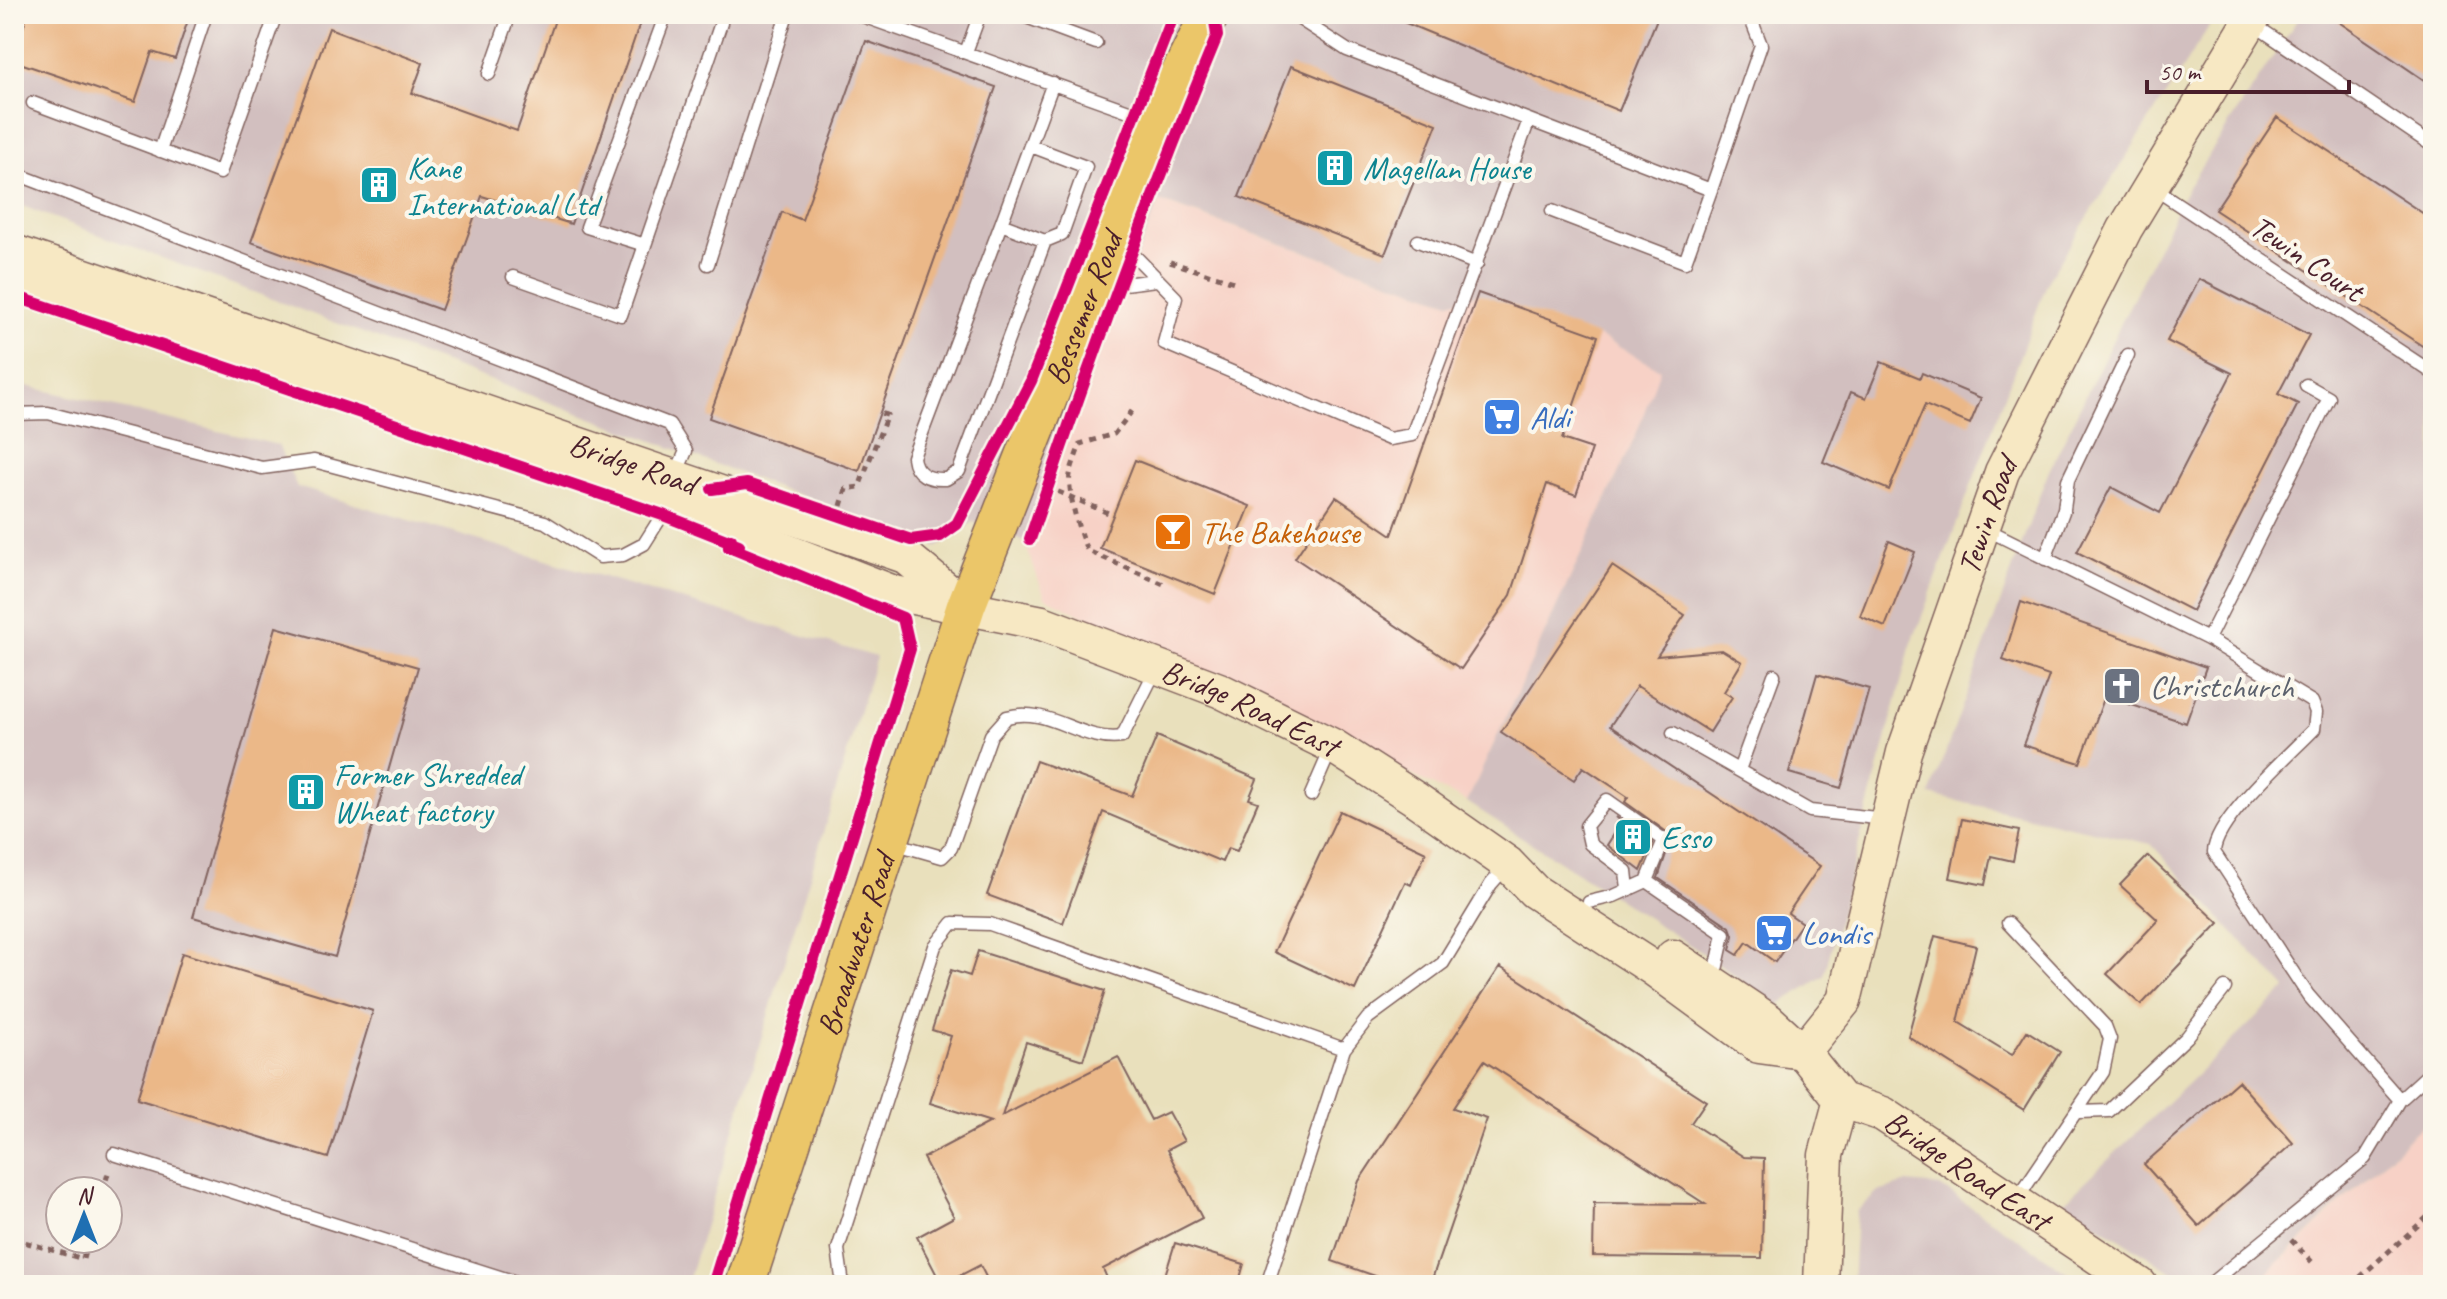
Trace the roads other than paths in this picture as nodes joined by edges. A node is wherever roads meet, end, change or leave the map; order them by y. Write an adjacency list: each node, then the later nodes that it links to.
1 (206, 14): 23 (lane)
2 (276, 14): 23 (lane)
3 (510, 14): 16 (lane)
4 (666, 14): 32 (lane)
5 (719, 14): 32 (lane)
6 (787, 14): 34 (lane)
7 (857, 14): 15 (lane)
8 (980, 14): 15 (lane)
9 (1018, 14): 14 (lane)
10 (1210, 14): 20 (main road, Bessemer Road)
11 (1292, 14): 19 (lane)
12 (1749, 14): 26 (lane)
13 (2253, 18): 22 (lane); 25 (street, Tewin Road)
14 (1096, 43)
15 (966, 52): 17 (lane)
16 (489, 74)
17 (1053, 83): 20 (lane); 21 (lane)
18 (33, 103): 23 (lane)
19 (1529, 120): 26 (lane); 35 (lane)
20 (1157, 121): 29 (main road, Bessemer Road)
21 (1031, 146): 28 (lane); 30 (lane)
22 (2433, 146)
23 (160, 151)
24 (14, 173): 44 (lane)
25 (2151, 186): 41 (lane, Tewin Court); 45 (street, Tewin Road)
26 (1711, 190): 27 (lane)
27 (1552, 211)
28 (1001, 224): 30 (lane); 30 (lane)
29 (1116, 226): 38 (lane); 39 (main road, Bessemer Road)
30 (1045, 241)
31 (1418, 241): 35 (lane)
32 (645, 245): 36 (lane)
33 (14, 252): 44 (street, Bridge Road)
34 (708, 264)
35 (1477, 264): 38 (lane)
36 (513, 277)
37 (14, 280): 44 (street, Bridge Road)
38 (1156, 280): 39 (lane)
39 (1092, 289): 47 (main road, Bessemer Road)
40 (2128, 355): 46 (lane)
41 (2433, 373)
42 (2306, 385): 48 (lane)
43 (14, 414): 44 (lane)
44 (671, 490): 47 (street, Bridge Road)
45 (1983, 528): 46 (lane); 55 (street, Tewin Road)
46 (2045, 559): 48 (lane)
47 (966, 606): 49 (street, Bridge Road East); 56 (main road, Broadwater Road)
48 (2208, 639): 68 (lane)
49 (1157, 666): 52 (street, Bridge Road East); 56 (lane)
50 (1774, 675): 53 (lane)
51 (1673, 733): 53 (lane)
52 (1333, 746): 54 (lane); 57 (street, Bridge Road East)
53 (1739, 770): 55 (lane)
54 (1311, 795)
55 (1886, 819): 65 (street, Tewin Road)
56 (890, 842): 73 (main road, Broadwater Road)
57 (1508, 864): 60 (street, Bridge Road East); 64 (lane); 65 (street, Bridge Road East)
58 (1647, 881): 59 (lane); 59 (lane); 62 (lane)
59 (1628, 889): 60 (lane)
60 (1589, 902): 62 (street, Bridge Road East)
61 (2008, 923): 69 (lane)
62 (1713, 984): 65 (street, Bridge Road East)
63 (2225, 988): 69 (lane)
64 (1344, 1049): 74 (lane); 75 (lane)
65 (1803, 1052): 67 (street, Bridge Road East)
66 (2433, 1070): 68 (lane)
67 (1841, 1100): 71 (street, Bridge Road East); 76 (street)
68 (2400, 1100): 78 (lane)
69 (2079, 1112): 71 (lane)
70 (114, 1154): 72 (lane)
71 (2015, 1202): 77 (street, Bridge Road East)
72 (525, 1285)
73 (745, 1285)
74 (843, 1285)
75 (1267, 1285)
76 (1821, 1285)
77 (2140, 1285)
78 (2209, 1285)

